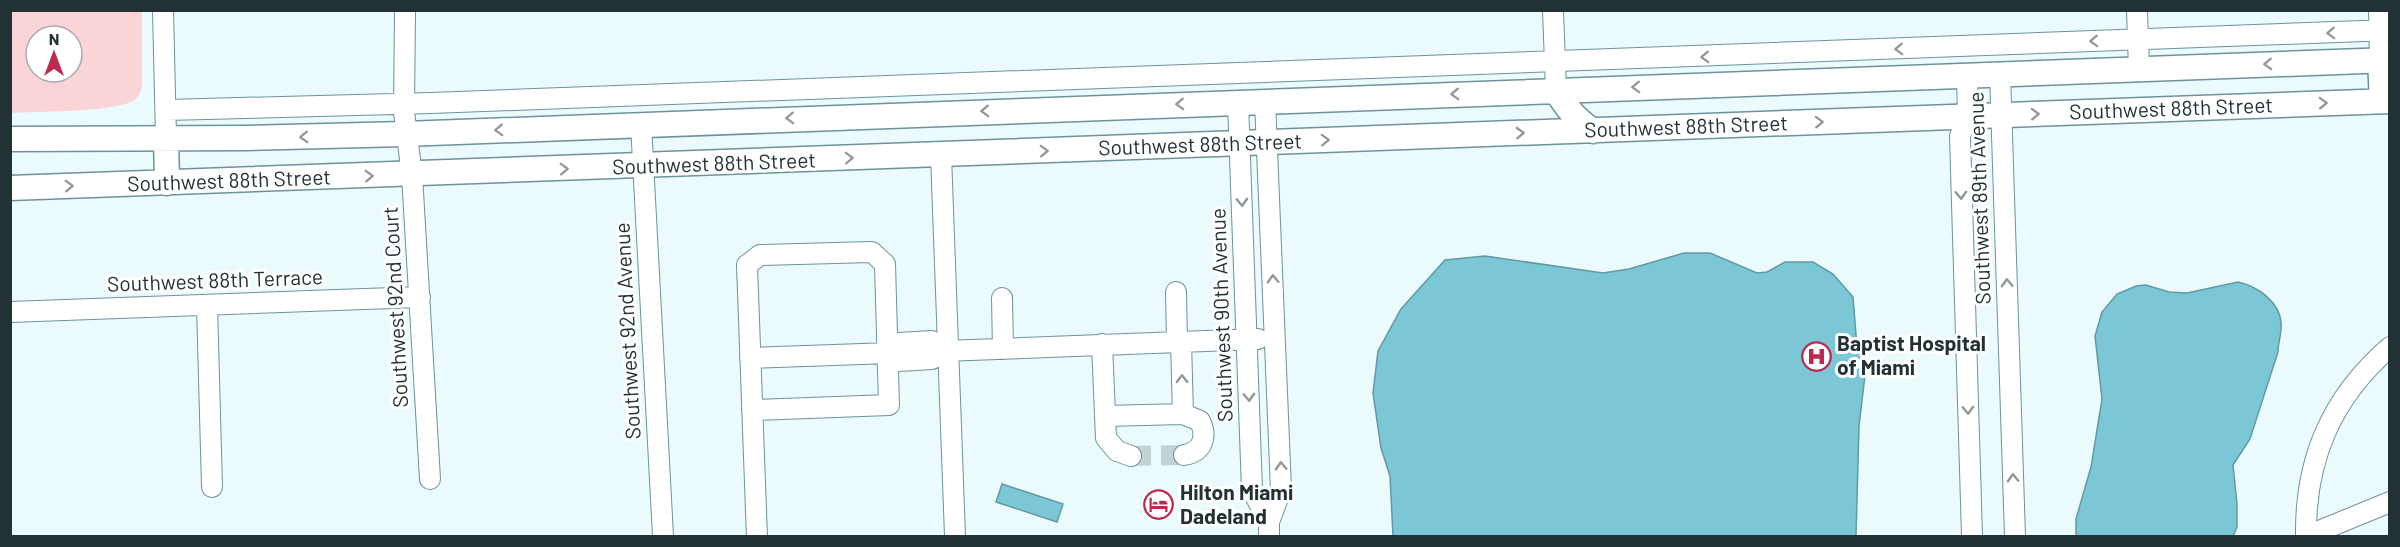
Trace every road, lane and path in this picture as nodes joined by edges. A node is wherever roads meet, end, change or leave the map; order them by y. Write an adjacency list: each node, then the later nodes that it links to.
1 (163, 10): 18 (street)
2 (405, 10): 17 (street, Southwest 92nd Court)
3 (1553, 10): 9 (street)
4 (2137, 10): 7 (street)
5 (2379, 10): 6 (street)
6 (2384, 31): 7 (street, one-way to 7); 8 (street)
7 (2138, 39): 9 (street, one-way to 9); 10 (street)
8 (2385, 60): 10 (main road, Southwest 88th Street, one-way to 10); 15 (main road)
9 (1555, 61): 13 (street); 17 (street)
10 (2139, 69): 11 (main road, Southwest 88th Street)
11 (2000, 73): 12 (main road, Southwest 88th Street); 19 (street, Southwest 89th Avenue)
12 (1967, 75): 13 (main road, Southwest 88th Street, one-way to 13); 20 (street, Southwest 89th Avenue)
13 (1556, 90): 14 (main road, Southwest 88th Street, one-way to 14); 22 (main road)
14 (1265, 101): 16 (main road, Southwest 88th Street); 26 (street, Southwest 90th Avenue)
15 (2386, 101): 19 (main road, Southwest 88th Street, one-way to 15)
16 (1238, 102): 21 (main road, Southwest 88th Street, one-way to 21); 27 (street, Southwest 90th Avenue)
17 (404, 104): 18 (street); 23 (street, Southwest 92nd Court)
18 (166, 110): 24 (street)
19 (2002, 115): 20 (main road, Southwest 88th Street); 60 (street, Southwest 89th Avenue, one-way to 19)
20 (1968, 116): 22 (main road, Southwest 88th Street, one-way to 20); 59 (street, Southwest 89th Avenue, one-way to 59)
21 (641, 124): 23 (main road, Southwest 88th Street, one-way to 23); 29 (street, Southwest 92nd Avenue)
22 (1593, 131): 26 (main road, Southwest 88th Street, one-way to 22)
23 (405, 134): 24 (main road, Southwest 88th Street, one-way to 24); 30 (street, Southwest 92nd Court)
24 (166, 137): 25 (main road, Southwest 88th Street); 31 (main road)
25 (10, 139)
26 (1267, 142): 27 (main road, Southwest 88th Street); 38 (street, Southwest 90th Avenue, one-way to 26)
27 (1239, 144): 28 (main road, Southwest 88th Street, one-way to 27); 39 (street, Southwest 90th Avenue, one-way to 39)
28 (941, 155): 29 (main road, Southwest 88th Street, one-way to 28); 44 (street)
29 (644, 166): 30 (main road, Southwest 88th Street, one-way to 29); 56 (street, Southwest 92nd Avenue)
30 (412, 175): 31 (main road, Southwest 88th Street, one-way to 30); 34 (street, Southwest 92nd Court)
31 (167, 183): 32 (main road, Southwest 88th Street, one-way to 31)
32 (10, 188)
33 (1176, 292): 40 (street)
34 (420, 297): 36 (street, Southwest 88th Terrace); 52 (street, Southwest 92nd Court)
35 (1002, 298): 43 (street)
36 (207, 306): 37 (street, Southwest 88th Terrace); 53 (street)
37 (10, 312)
38 (1275, 338): 39 (street); 55 (street, Southwest 90th Avenue, one-way to 38)
39 (1247, 339): 40 (street); 55 (street, Southwest 90th Avenue, one-way to 55)
40 (1179, 342): 41 (street); 48 (street, one-way to 40)
41 (1102, 344): 43 (street); 49 (street)
42 (2390, 347): 61 (street)
43 (1003, 349): 44 (street)
44 (946, 351): 45 (street); 58 (street)
45 (889, 353): 46 (street); 46 (street); 47 (street)
46 (750, 358): 47 (street)
47 (752, 410): 57 (street)
48 (1183, 414): 49 (street); 50 (street)
49 (1105, 416): 51 (street)
50 (1184, 455)
51 (1131, 456)
52 (430, 479)
53 (212, 488)
54 (2390, 502): 61 (street)
55 (1269, 530)
56 (663, 537)
57 (757, 537)
58 (955, 537)
59 (1972, 537)
60 (2015, 537)
61 (2307, 537)

